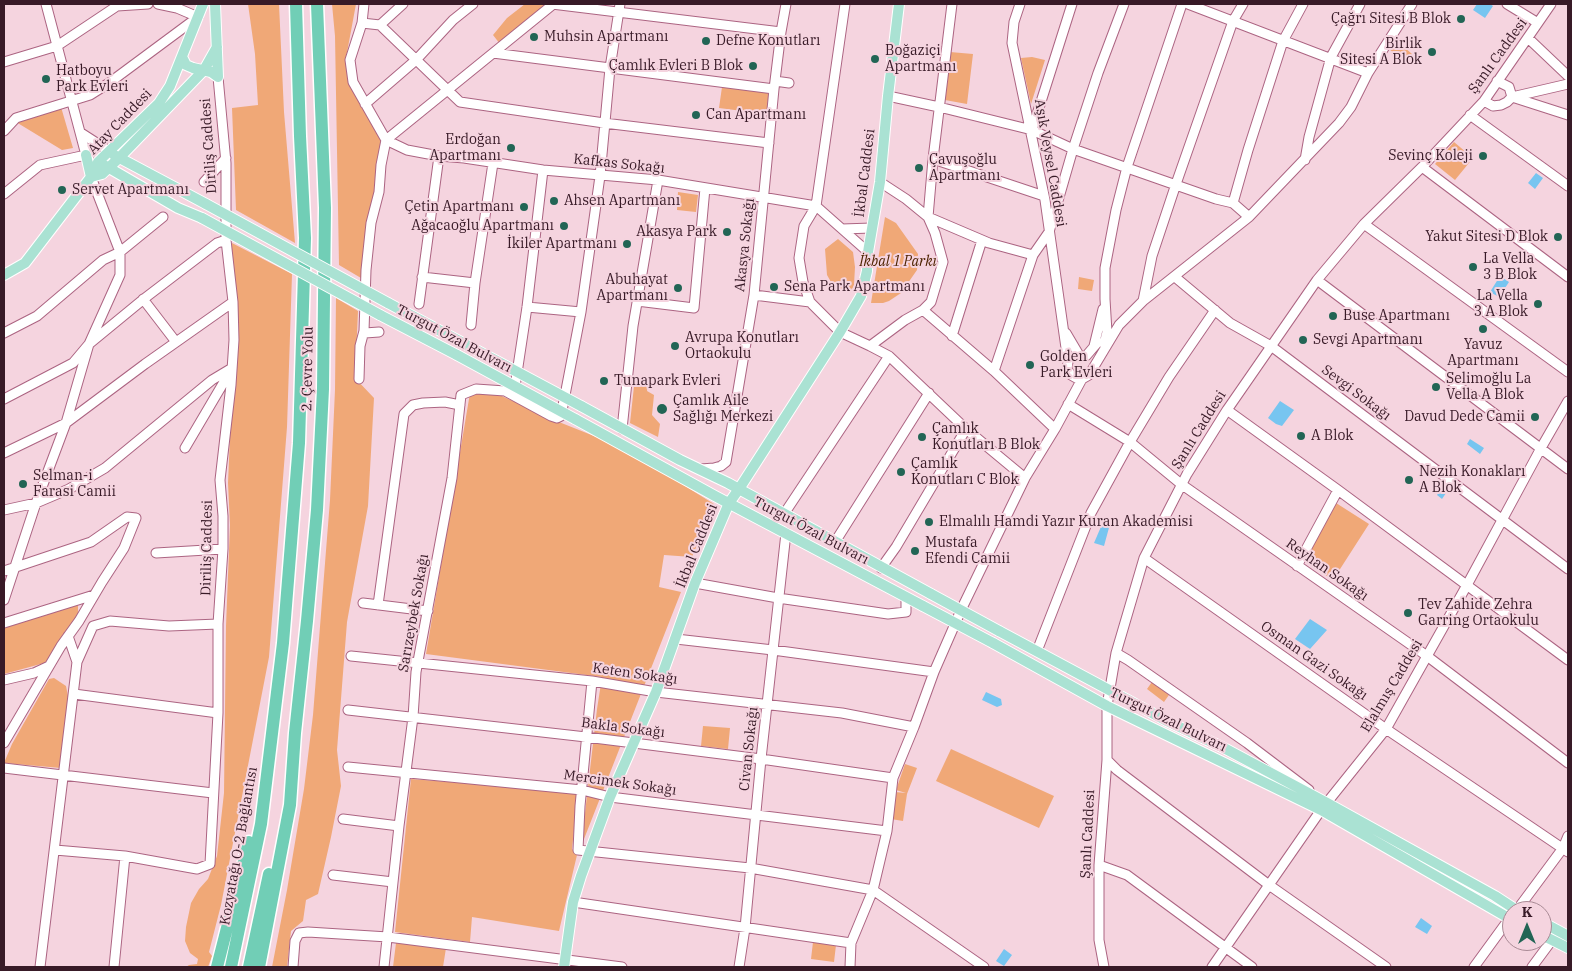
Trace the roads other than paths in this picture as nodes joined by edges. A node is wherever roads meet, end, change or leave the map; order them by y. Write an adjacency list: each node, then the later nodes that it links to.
1 (46, 4): 37 (street)
2 (148, 4): 37 (street)
3 (158, 4): 28 (street)
4 (202, 4): 28 (main road, Atay Caddesi)
5 (215, 4): 29 (main road)
6 (296, 4): 221 (highway, 2. Çevre Yolu)
7 (317, 4): 222 (highway, 2. Çevre Yolu)
8 (364, 4): 31 (street)
9 (403, 4): 33 (street)
10 (473, 4): 42 (street)
11 (552, 4): 27 (street); 39 (street)
12 (786, 4): 34 (street, Akasya Sokağı)
13 (845, 4): 94 (street)
14 (899, 4): 54 (main road, İkbal Caddesi)
15 (952, 4): 59 (street)
16 (1018, 4): 63 (street, Aşık Veysel Caddesi)
17 (1072, 4): 63 (street)
18 (1124, 4): 68 (street)
19 (1182, 4): 78 (street)
20 (1188, 4): 30 (street)
21 (1243, 4): 30 (street)
22 (1303, 4): 36 (street)
23 (1360, 4): 40 (street)
24 (1412, 4): 46 (street)
25 (1507, 4): 32 (street)
26 (1551, 4): 32 (street, Şanlı Caddesi)
27 (619, 8): 34 (street); 44 (street)
28 (198, 17): 29 (main road); 41 (main road, Atay Caddesi); 56 (street)
29 (216, 21): 38 (main road)
30 (1233, 21): 36 (street); 87 (street)
31 (362, 23): 33 (street); 58 (street)
32 (1538, 23): 35 (street, Şanlı Caddesi)
33 (380, 25): 42 (street)
34 (781, 32): 52 (street, Akasya Sokağı)
35 (1528, 38): 47 (street); 49 (street, Şanlı Caddesi)
36 (1283, 41): 40 (street); 93 (street)
37 (57, 46): 43 (street); 56 (street)
38 (217, 47): 45 (main road, Atay Caddesi); 48 (main road)
39 (493, 53): 44 (street); 53 (street)
40 (1331, 57): 46 (street); 75 (street)
41 (182, 58): 45 (main road); 69 (main road, Atay Caddesi)
42 (416, 60): 53 (street); 58 (street)
43 (4, 62)
44 (610, 68): 52 (street); 62 (street)
45 (204, 70): 48 (main road); 72 (main road, Atay Caddesi)
46 (1368, 72): 75 (street)
47 (1568, 76)
48 (218, 77): 73 (street, Diriliş Caddesi)
49 (1497, 81): 55 (street); 57 (street, Şanlı Caddesi)
50 (789, 83): 52 (street)
51 (1568, 84): 55 (street)
52 (774, 85): 67 (street, Akasya Sokağı)
53 (448, 90): 62 (street); 66 (street)
54 (888, 96): 59 (street); 86 (main road, İkbal Caddesi)
55 (1512, 97): 57 (street); 61 (street)
56 (72, 100): 64 (street); 65 (street)
57 (1484, 101): 60 (street, Şanlı Caddesi)
58 (365, 104): 66 (street)
59 (939, 107): 63 (street); 74 (street)
60 (1470, 115): 79 (street, Şanlı Caddesi); 88 (street)
61 (1568, 115)
62 (604, 123): 67 (street); 82 (street)
63 (1032, 130): 68 (street); 92 (street, Aşık Veysel Caddesi)
64 (4, 131)
65 (81, 133): 69 (street); 70 (street)
66 (386, 140): 71 (street, Kafkas Sokağı); 128 (street)
67 (769, 143): 91 (street, Akasya Sokağı)
68 (1073, 150): 78 (street); 101 (street)
69 (109, 151): 72 (main road, Turgut Özal Bulvarı); 76 (main road, Atay Caddesi)
70 (86, 155): 76 (street); 83 (main road); 90 (street)
71 (439, 156): 77 (street, Kafkas Sokağı); 108 (street)
72 (119, 158): 80 (main road, Atay Caddesi); 158 (main road, Turgut Özal Bulvarı, bridge)
73 (226, 158): 85 (street); 102 (street, Diriliş Caddesi)
74 (933, 159): 92 (street); 96 (street)
75 (1305, 160): 97 (street)
76 (98, 162): 80 (main road, Turgut Özal Bulvarı); 83 (main road, Atay Caddesi)
77 (493, 163): 81 (street, Kafkas Sokağı); 112 (street)
78 (1127, 167): 87 (street); 114 (street)
79 (1422, 167): 98 (street, Şanlı Caddesi); 110 (street)
80 (109, 168): 83 (main road, Atay Caddesi); 172 (main road, Turgut Özal Bulvarı, bridge)
81 (543, 170): 82 (street, Kafkas Sokağı); 121 (street)
82 (600, 176): 84 (street, Kafkas Sokağı); 124 (street)
83 (91, 177): 104 (street); 107 (main road, Atay Caddesi)
84 (658, 180): 89 (street, Kafkas Sokağı); 116 (street)
85 (204, 182)
86 (880, 182): 96 (street); 100 (main road, İkbal Caddesi)
87 (1176, 184): 93 (street); 117 (street)
88 (1568, 186)
89 (705, 188): 91 (street, Kafkas Sokağı); 116 (street)
90 (4, 194)
91 (763, 196): 94 (street, Kafkas Sokağı); 113 (street, Akasya Sokağı)
92 (1044, 196): 101 (street, Aşık Veysel Caddesi)
93 (1233, 203): 97 (street)
94 (816, 206): 99 (street, Kafkas Sokağı); 119 (street)
95 (163, 217): 104 (street)
96 (928, 217): 103 (street); 122 (street)
97 (1249, 218): 109 (street)
98 (1364, 224): 111 (street, Şanlı Caddesi); 146 (street)
99 (842, 228): 100 (street); 105 (street, Kafkas Sokağı)
100 (872, 228): 105 (main road, İkbal Caddesi)
101 (1049, 232): 106 (street); 127 (street, Aşık Veysel Caddesi)
102 (226, 240): 115 (street); 118 (street, Diriliş Caddesi)
103 (982, 240): 106 (street); 133 (street)
104 (120, 252): 132 (street); 135 (street)
105 (868, 252): 130 (main road, İkbal Caddesi)
106 (1033, 255): 145 (street)
107 (4, 275)
108 (422, 277): 112 (street); 120 (street)
109 (1175, 277): 117 (street); 123 (street, Sevgi Sokağı)
110 (1568, 277)
111 (1317, 280): 138 (street, Şanlı Caddesi); 163 (street)
112 (475, 283): 125 (street)
113 (754, 295): 119 (street); 165 (street, Akasya Sokağı)
114 (1105, 298): 131 (street); 137 (street)
115 (143, 299): 134 (street); 135 (street)
116 (638, 301): 158 (street)
117 (1143, 301): 126 (street)
118 (233, 302): 134 (street); 143 (street, Diriliş Caddesi)
119 (810, 302): 130 (street)
120 (419, 304)
121 (527, 307): 124 (street); 151 (street)
122 (922, 310): 133 (street); 136 (street)
123 (1215, 310): 138 (street, Sevgi Sokağı); 161 (street)
124 (581, 312): 151 (street)
125 (471, 325)
126 (1119, 325): 131 (street); 139 (street)
127 (1064, 328): 141 (street, Aşık Veysel Caddesi); 142 (street, Aşık Veysel Caddesi)
128 (364, 331): 129 (street); 148 (street)
129 (379, 332)
130 (840, 332): 136 (street); 169 (main road, İkbal Caddesi)
131 (1107, 332): 137 (street); 139 (street)
132 (4, 333)
133 (952, 336): 145 (street)
134 (176, 342): 157 (street)
135 (89, 344): 152 (street); 157 (street)
136 (870, 346): 140 (street)
137 (1094, 346): 141 (street)
138 (1271, 346): 156 (street, Şanlı Caddesi); 175 (street, Sevgi Sokağı)
139 (1102, 355): 144 (street)
140 (889, 356): 150 (street); 174 (street)
141 (1082, 356): 142 (street); 144 (street)
142 (1068, 362): 147 (street)
143 (232, 368): 162 (street); 171 (street); 178 (street, Diriliş Caddesi)
144 (1092, 368): 149 (street)
145 (994, 371): 160 (street)
146 (1568, 372)
147 (1071, 376): 149 (street); 154 (street)
148 (359, 379)
149 (1082, 379): 154 (street)
150 (929, 393): 159 (street); 177 (street)
151 (514, 396): 155 (street)
152 (4, 399)
153 (1568, 401): 163 (street, Elalmış Caddesi)
154 (1069, 402): 160 (street); 161 (street, Reyhan Sokağı)
155 (460, 405): 193 (street); 194 (street, Sarızeybek Sokağı)
156 (1227, 410): 168 (street, Şanlı Caddesi); 170 (street)
157 (66, 424): 164 (street); 171 (street)
158 (622, 429): 165 (main road, Turgut Özal Bulvarı)
159 (966, 429): 167 (street); 183 (street)
160 (1054, 429): 167 (street)
161 (1130, 442): 168 (street, Reyhan Sokağı); 200 (street)
162 (184, 448)
163 (1541, 448): 166 (street); 175 (street, Elalmış Caddesi)
164 (4, 453)
165 (701, 469): 169 (main road, Turgut Özal Bulvarı)
166 (1568, 469)
167 (1025, 478): 208 (street)
168 (1181, 484): 180 (street, Şanlı Caddesi); 181 (street, Reyhan Sokağı)
169 (739, 489): 172 (main road, İkbal Caddesi); 174 (main road, Turgut Özal Bulvarı)
170 (1338, 490): 181 (street); 187 (street)
171 (36, 503): 173 (street); 182 (street)
172 (729, 503): 176 (main road, Turgut Özal Bulvarı); 186 (main road, İkbal Caddesi)
173 (4, 510)
174 (784, 514): 177 (main road, Turgut Özal Bulvarı)
175 (1502, 520): 184 (street, Sevgi Sokağı); 187 (street, Elalmış Caddesi)
176 (786, 533): 189 (main road, Turgut Özal Bulvarı); 190 (street, Civan Sokağı)
177 (835, 542): 183 (main road, Turgut Özal Bulvarı)
178 (222, 549): 179 (street); 196 (street, Diriliş Caddesi)
179 (156, 553)
180 (1144, 558): 201 (street, Şanlı Caddesi); 220 (street, Osman Gazi Sokağı)
181 (1297, 566): 203 (street, Reyhan Sokağı)
182 (14, 568): 185 (street); 188 (street); 191 (street)
183 (882, 568): 200 (main road, Turgut Özal Bulvarı, bridge)
184 (1568, 569)
185 (4, 571)
186 (695, 584): 190 (street); 198 (main road, İkbal Caddesi)
187 (1467, 585): 203 (street, Elalmış Caddesi); 204 (street)
188 (94, 595): 195 (street); 197 (street)
189 (906, 597): 190 (street); 215 (main road, Turgut Özal Bulvarı, bridge)
190 (778, 598): 199 (street, Civan Sokağı)
191 (4, 600)
192 (363, 603): 193 (street)
193 (378, 605): 194 (street)
194 (428, 611): 206 (street, Sarızeybek Sokağı)
195 (4, 623)
196 (218, 624): 205 (street); 217 (street, Diriliş Caddesi)
197 (68, 636): 205 (street); 207 (street)
198 (676, 640): 199 (street); 212 (main road, İkbal Caddesi)
199 (773, 650): 208 (street); 214 (street, Civan Sokağı)
200 (1037, 651): 211 (main road, Turgut Özal Bulvarı)
201 (1116, 653): 211 (street, Şanlı Caddesi); 237 (street)
202 (351, 656): 206 (street, Keten Sokağı)
203 (1427, 656): 220 (street, Elalmış Caddesi); 228 (street, Reyhan Sokağı)
204 (1568, 660)
205 (77, 662): 213 (street)
206 (418, 662): 210 (street, Keten Sokağı); 218 (street, Sarızeybek Sokağı)
207 (49, 666): 209 (street); 224 (street)
208 (934, 672): 219 (street)
209 (4, 680)
210 (592, 681): 212 (street, Keten Sokağı); 223 (street)
211 (1109, 690): 215 (street, Şanlı Caddesi); 237 (main road, Turgut Özal Bulvarı)
212 (656, 692): 214 (street, Keten Sokağı); 225 (main road, İkbal Caddesi)
213 (74, 694): 217 (street); 232 (street)
214 (767, 704): 219 (street, Keten Sokağı); 226 (street, Civan Sokağı)
215 (1107, 706): 227 (street, Şanlı Caddesi); 237 (main road, Turgut Özal Bulvarı)
216 (348, 710): 218 (street, Bakla Sokağı)
217 (218, 713): 235 (street, Diriliş Caddesi)
218 (413, 717): 223 (street, Bakla Sokağı); 231 (street, Sarızeybek Sokağı)
219 (914, 727): 233 (street)
220 (1386, 729): 237 (street, Elalmış Caddesi); 244 (street, Osman Gazi Sokağı)
221 (272, 730): 270 (highway); 271 (highway, Kozyatağı O-2 Bağlantısı)
222 (295, 733): 272 (highway); 273 (highway)
223 (586, 737): 225 (street, Bakla Sokağı); 234 (street)
224 (4, 743)
225 (634, 743): 226 (street, Bakla Sokağı); 236 (main road, İkbal Caddesi)
226 (761, 759): 233 (street, Bakla Sokağı); 238 (street, Civan Sokağı)
227 (1107, 760): 247 (street, Şanlı Caddesi); 251 (street)
228 (1568, 763)
229 (348, 767): 231 (street, Mercimek Sokağı)
230 (4, 768): 232 (street)
231 (406, 773): 234 (street, Mercimek Sokağı); 240 (street, Sarızeybek Sokağı)
232 (64, 776): 235 (street); 243 (street)
233 (892, 778): 241 (street)
234 (582, 790): 236 (street, Mercimek Sokağı); 245 (street)
235 (213, 793): 246 (street, Diriliş Caddesi)
236 (610, 797): 238 (street, Mercimek Sokağı); 245 (main road, İkbal Caddesi)
237 (1324, 806): 251 (street, Elalmış Caddesi); 253 (main road, Turgut Özal Bulvarı); 256 (main road, Turgut Özal Bulvarı)
238 (756, 815): 241 (street, Mercimek Sokağı); 248 (street, Civan Sokağı)
239 (342, 820): 240 (street)
240 (399, 826): 250 (street, Sarızeybek Sokağı)
241 (887, 831): 252 (street)
242 (1568, 836): 244 (street)
243 (55, 850): 246 (street, Diriliş Caddesi); 268 (street)
244 (1566, 850): 254 (street)
245 (590, 852): 248 (street); 255 (main road, İkbal Caddesi)
246 (125, 856): 269 (street)
247 (1099, 865): 264 (street); 280 (street, Şanlı Caddesi)
248 (750, 868): 252 (street); 258 (street, Civan Sokağı)
249 (333, 875): 250 (street)
250 (393, 882): 261 (street, Sarızeybek Sokağı)
251 (1269, 885): 264 (street, Elalmış Caddesi); 283 (street)
252 (873, 890): 263 (street); 279 (street)
253 (1503, 901)
254 (1526, 901)
255 (573, 902): 258 (street); 267 (main road, İkbal Caddesi)
256 (1502, 914)
257 (1552, 927): 260 (main road)
258 (745, 928): 263 (street); 277 (street, Civan Sokağı)
259 (1502, 930): 284 (street)
260 (1568, 936)
261 (388, 937): 267 (street); 274 (street); 275 (street, Sarızeybek Sokağı)
262 (1552, 940): 265 (main road)
263 (851, 943): 278 (street)
264 (1226, 948): 281 (street, Elalmış Caddesi); 282 (street)
265 (1568, 948)
266 (1544, 951): 285 (street)
267 (565, 964): 276 (street)
268 (40, 967)
269 (114, 967)
270 (217, 967)
271 (231, 967)
272 (248, 967)
273 (259, 967)
274 (293, 967)
275 (384, 967)
276 (622, 967)
277 (739, 967)
278 (850, 967)
279 (984, 967)
280 (1104, 967)
281 (1212, 967)
282 (1252, 967)
283 (1386, 967)
284 (1474, 967)
285 (1532, 967)

